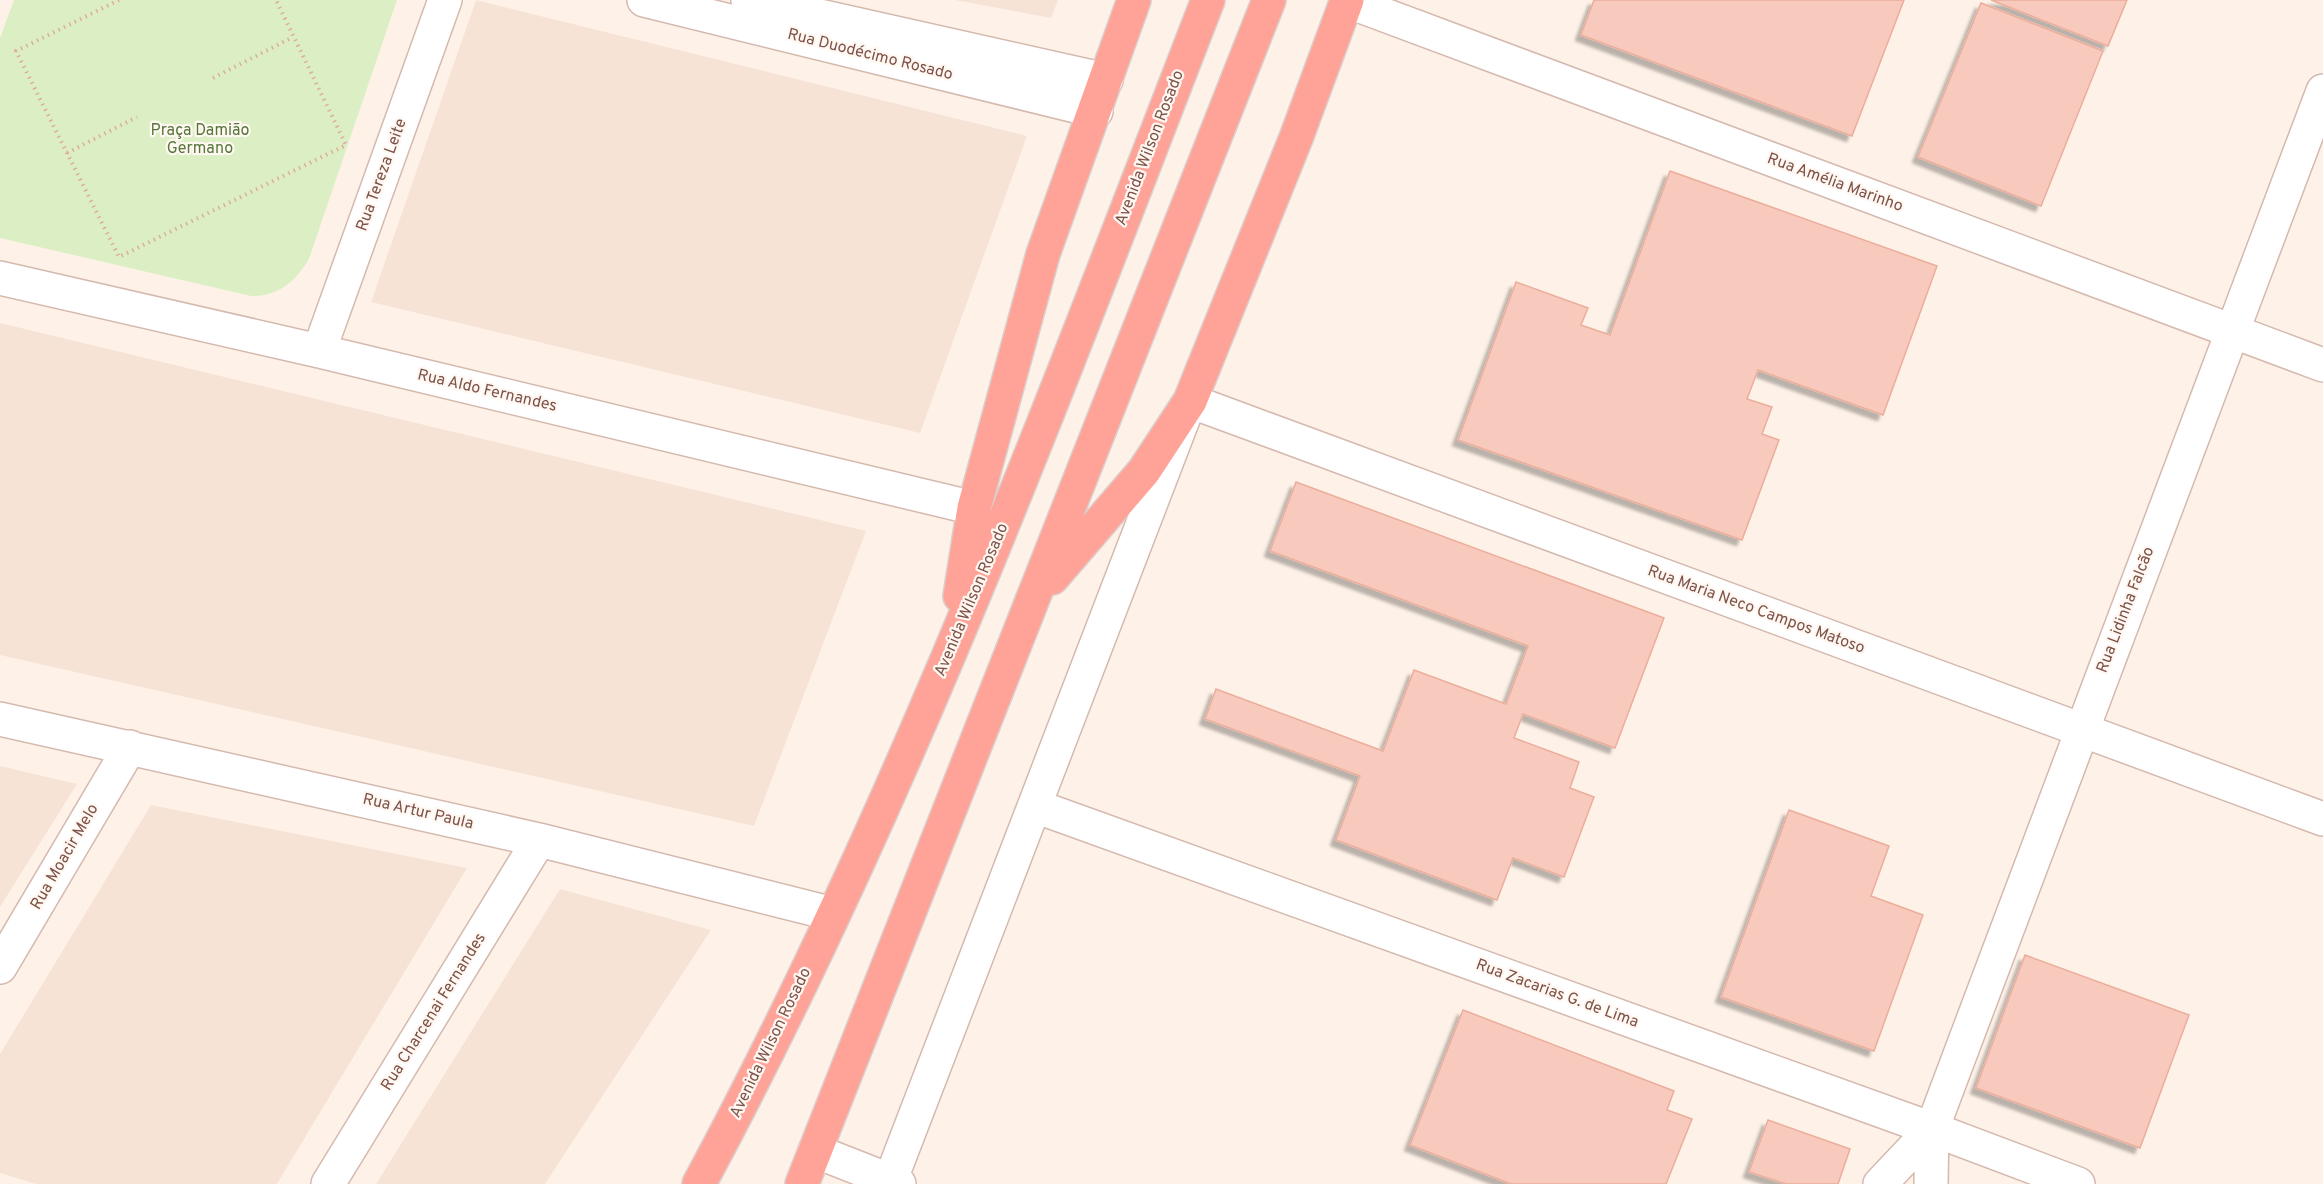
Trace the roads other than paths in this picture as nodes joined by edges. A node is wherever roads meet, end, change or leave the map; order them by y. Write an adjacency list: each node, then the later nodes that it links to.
1 (445, 0): 14 (street, Rua Tereza Leite)
2 (644, 0): 8 (street, Rua Duodécimo Rosado)
3 (748, 0): 8 (street, Rua Duodécimo Rosado)
4 (1134, 0): 9 (highway)
5 (1208, 0): 19 (highway, Avenida Wilson Rosado)
6 (1269, 0): 18 (highway)
7 (1347, 0): 13 (street, Rua Amélia Marinho); 16 (highway)
8 (863, 26): 9 (street, Rua Duodécimo Rosado); 11 (street, Rua Duodécimo Rosado)
9 (1106, 80): 11 (highway)
10 (2323, 92): 13 (street, Rua Lidinha Falcão)
11 (1096, 111): 17 (highway)
12 (0, 278): 14 (street, Rua Aldo Fernandes)
13 (2232, 331): 15 (street, Rua Amélia Marinho); 21 (street, Rua Lidinha Falcão)
14 (319, 351): 17 (street, Rua Aldo Fernandes)
15 (2323, 365)
16 (1190, 401): 18 (highway); 21 (street, Rua Maria Neco Campos Matoso); 23 (street)
17 (974, 508): 19 (highway)
18 (1035, 598): 29 (highway)
19 (952, 650): 26 (highway, Avenida Wilson Rosado)
20 (0, 719): 22 (street, Rua Artur Paula)
21 (2080, 729): 24 (street, Rua Maria Neco Campos Matoso); 28 (street, Rua Lidinha Falcão)
22 (129, 747): 25 (street, Rua Artur Paula); 27 (street, Rua Moacir Melo)
23 (1035, 806): 28 (street, Rua Zacarias G. de Lima); 30 (street)
24 (2323, 819)
25 (539, 840): 26 (street, Rua Artur Paula); 31 (street, Rua Charcenai Fernandes)
26 (833, 914): 32 (highway, Avenida Wilson Rosado)
27 (0, 967)
28 (1932, 1129): 34 (street, Rua Lidinha Falcão); 35 (street, Rua Lidinha Falcão); 36 (street, Rua Zacarias G. de Lima)
29 (815, 1151): 30 (street); 33 (highway)
30 (893, 1183)
31 (328, 1184)
32 (699, 1184)
33 (802, 1184)
34 (1880, 1184)
35 (1931, 1184)
36 (2078, 1184)

